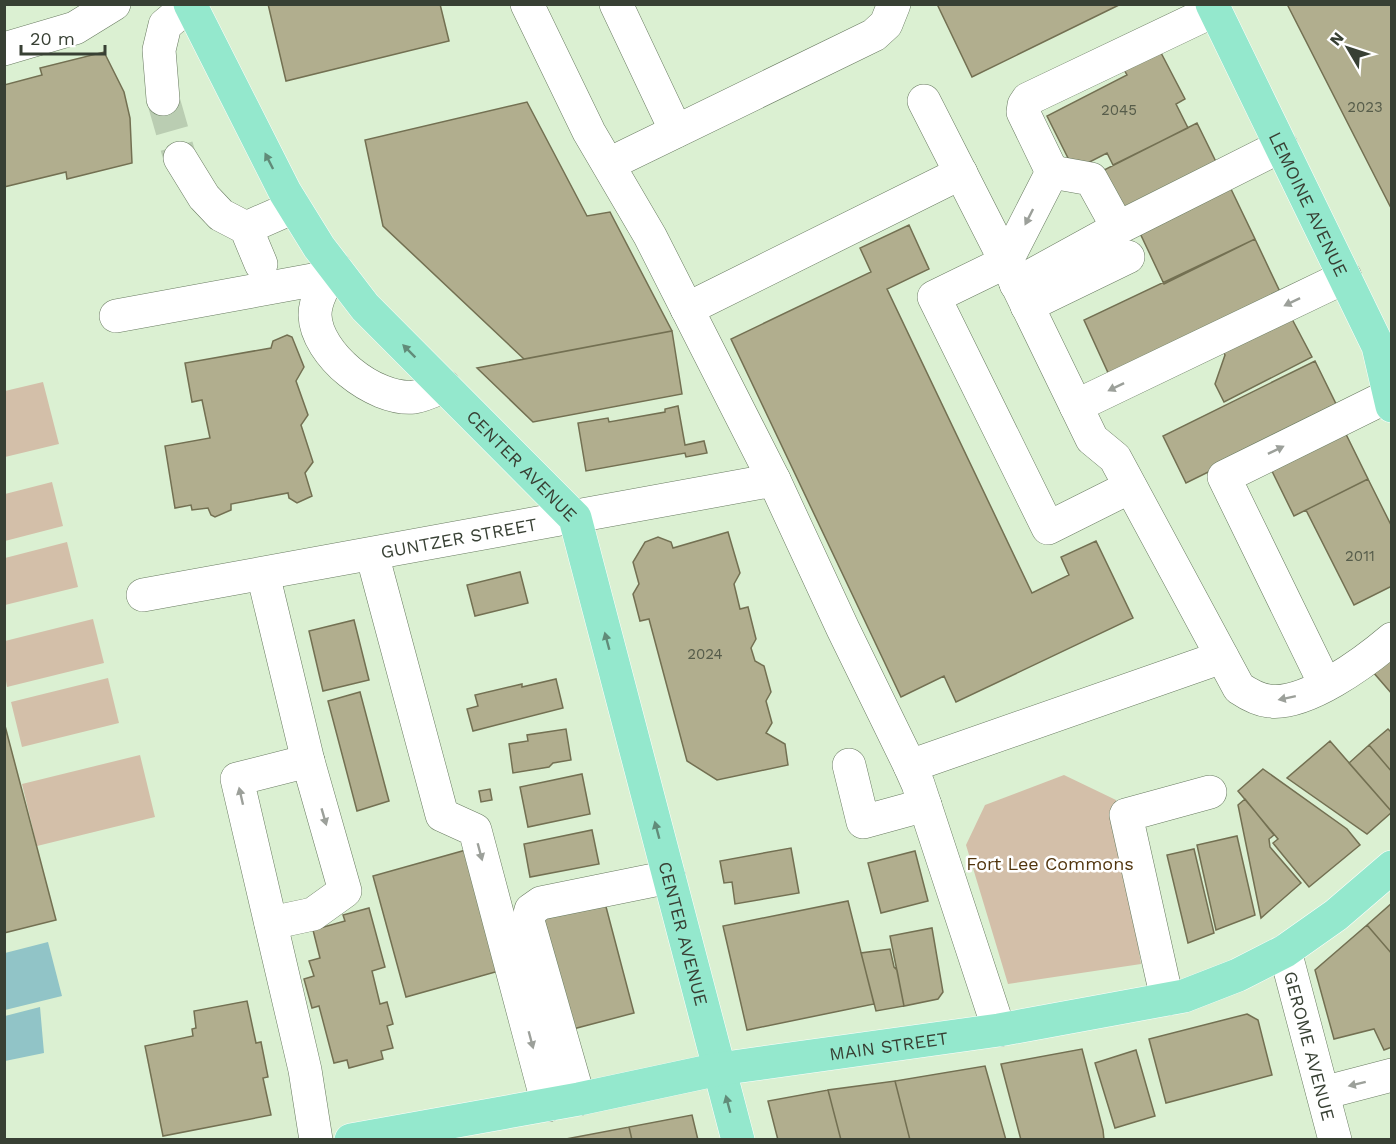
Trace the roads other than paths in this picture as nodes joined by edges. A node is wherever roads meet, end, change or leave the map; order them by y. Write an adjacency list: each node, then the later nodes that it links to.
1 (114, 4): 7 (street)
2 (190, 4): 8 (street); 16 (main road, CENTER AVENUE, one-way to 2)
3 (527, 4): 13 (street)
4 (615, 4): 10 (street)
5 (894, 4): 10 (street)
6 (1213, 7): 11 (main road, LEMOINE AVENUE); 14 (street)
7 (4, 48)
8 (162, 99)
9 (924, 101): 15 (street)
10 (676, 131): 13 (street)
11 (1281, 146): 18 (street); 21 (main road, LEMOINE AVENUE)
12 (180, 158): 17 (street)
13 (609, 164): 23 (street)
14 (1052, 172): 18 (street); 22 (street, one-way to 22)
15 (961, 173): 22 (street); 23 (street)
16 (294, 207): 17 (street); 20 (main road, CENTER AVENUE)
17 (246, 228): 19 (street)
18 (1123, 242): 22 (street)
19 (261, 264)
20 (332, 273): 24 (street); 26 (main road, CENTER AVENUE, one-way to 20); 26 (street)
21 (1345, 277): 25 (main road, LEMOINE AVENUE); 28 (street, one-way to 28)
22 (1016, 284): 28 (street); 30 (street)
23 (687, 309): 29 (street)
24 (116, 316)
25 (1385, 353): 27 (main road, LEMOINE AVENUE)
26 (444, 386): 31 (main road, CENTER AVENUE)
27 (1390, 401): 37 (street, one-way to 27)
28 (1076, 406): 30 (street)
29 (774, 480): 31 (street, GUNTZER STREET); 40 (street)
30 (1131, 487): 36 (street)
31 (575, 518): 32 (street, GUNTZER STREET); 44 (main road, CENTER AVENUE, one-way to 31)
32 (372, 554): 33 (street, GUNTZER STREET); 52 (street, one-way to 52)
33 (263, 574): 34 (street, GUNTZER STREET); 38 (street)
34 (143, 596)
35 (1392, 639): 37 (street)
36 (1221, 657): 37 (street, one-way to 36); 40 (street)
37 (1325, 684)
38 (308, 761): 45 (street, one-way to 45); 45 (street, one-way to 38)
39 (849, 765): 42 (street)
40 (910, 766): 42 (street)
41 (1210, 792): 47 (street)
42 (925, 806): 48 (street)
43 (1392, 867): 46 (main road, MAIN STREET)
44 (669, 877): 49 (main road, CENTER AVENUE); 52 (street)
45 (270, 923): 53 (street)
46 (1285, 951): 47 (main road, MAIN STREET); 51 (street, GEROME AVENUE)
47 (1167, 999): 48 (main road, MAIN STREET)
48 (999, 1030): 49 (main road, MAIN STREET)
49 (719, 1070): 52 (main road, MAIN STREET); 55 (main road, CENTER AVENUE, one-way to 49)
50 (1392, 1075): 51 (street, one-way to 51)
51 (1323, 1093): 56 (street, GEROME AVENUE)
52 (564, 1102): 54 (main road, MAIN STREET)
53 (316, 1140)
54 (351, 1140)
55 (738, 1140)
56 (1335, 1140)

